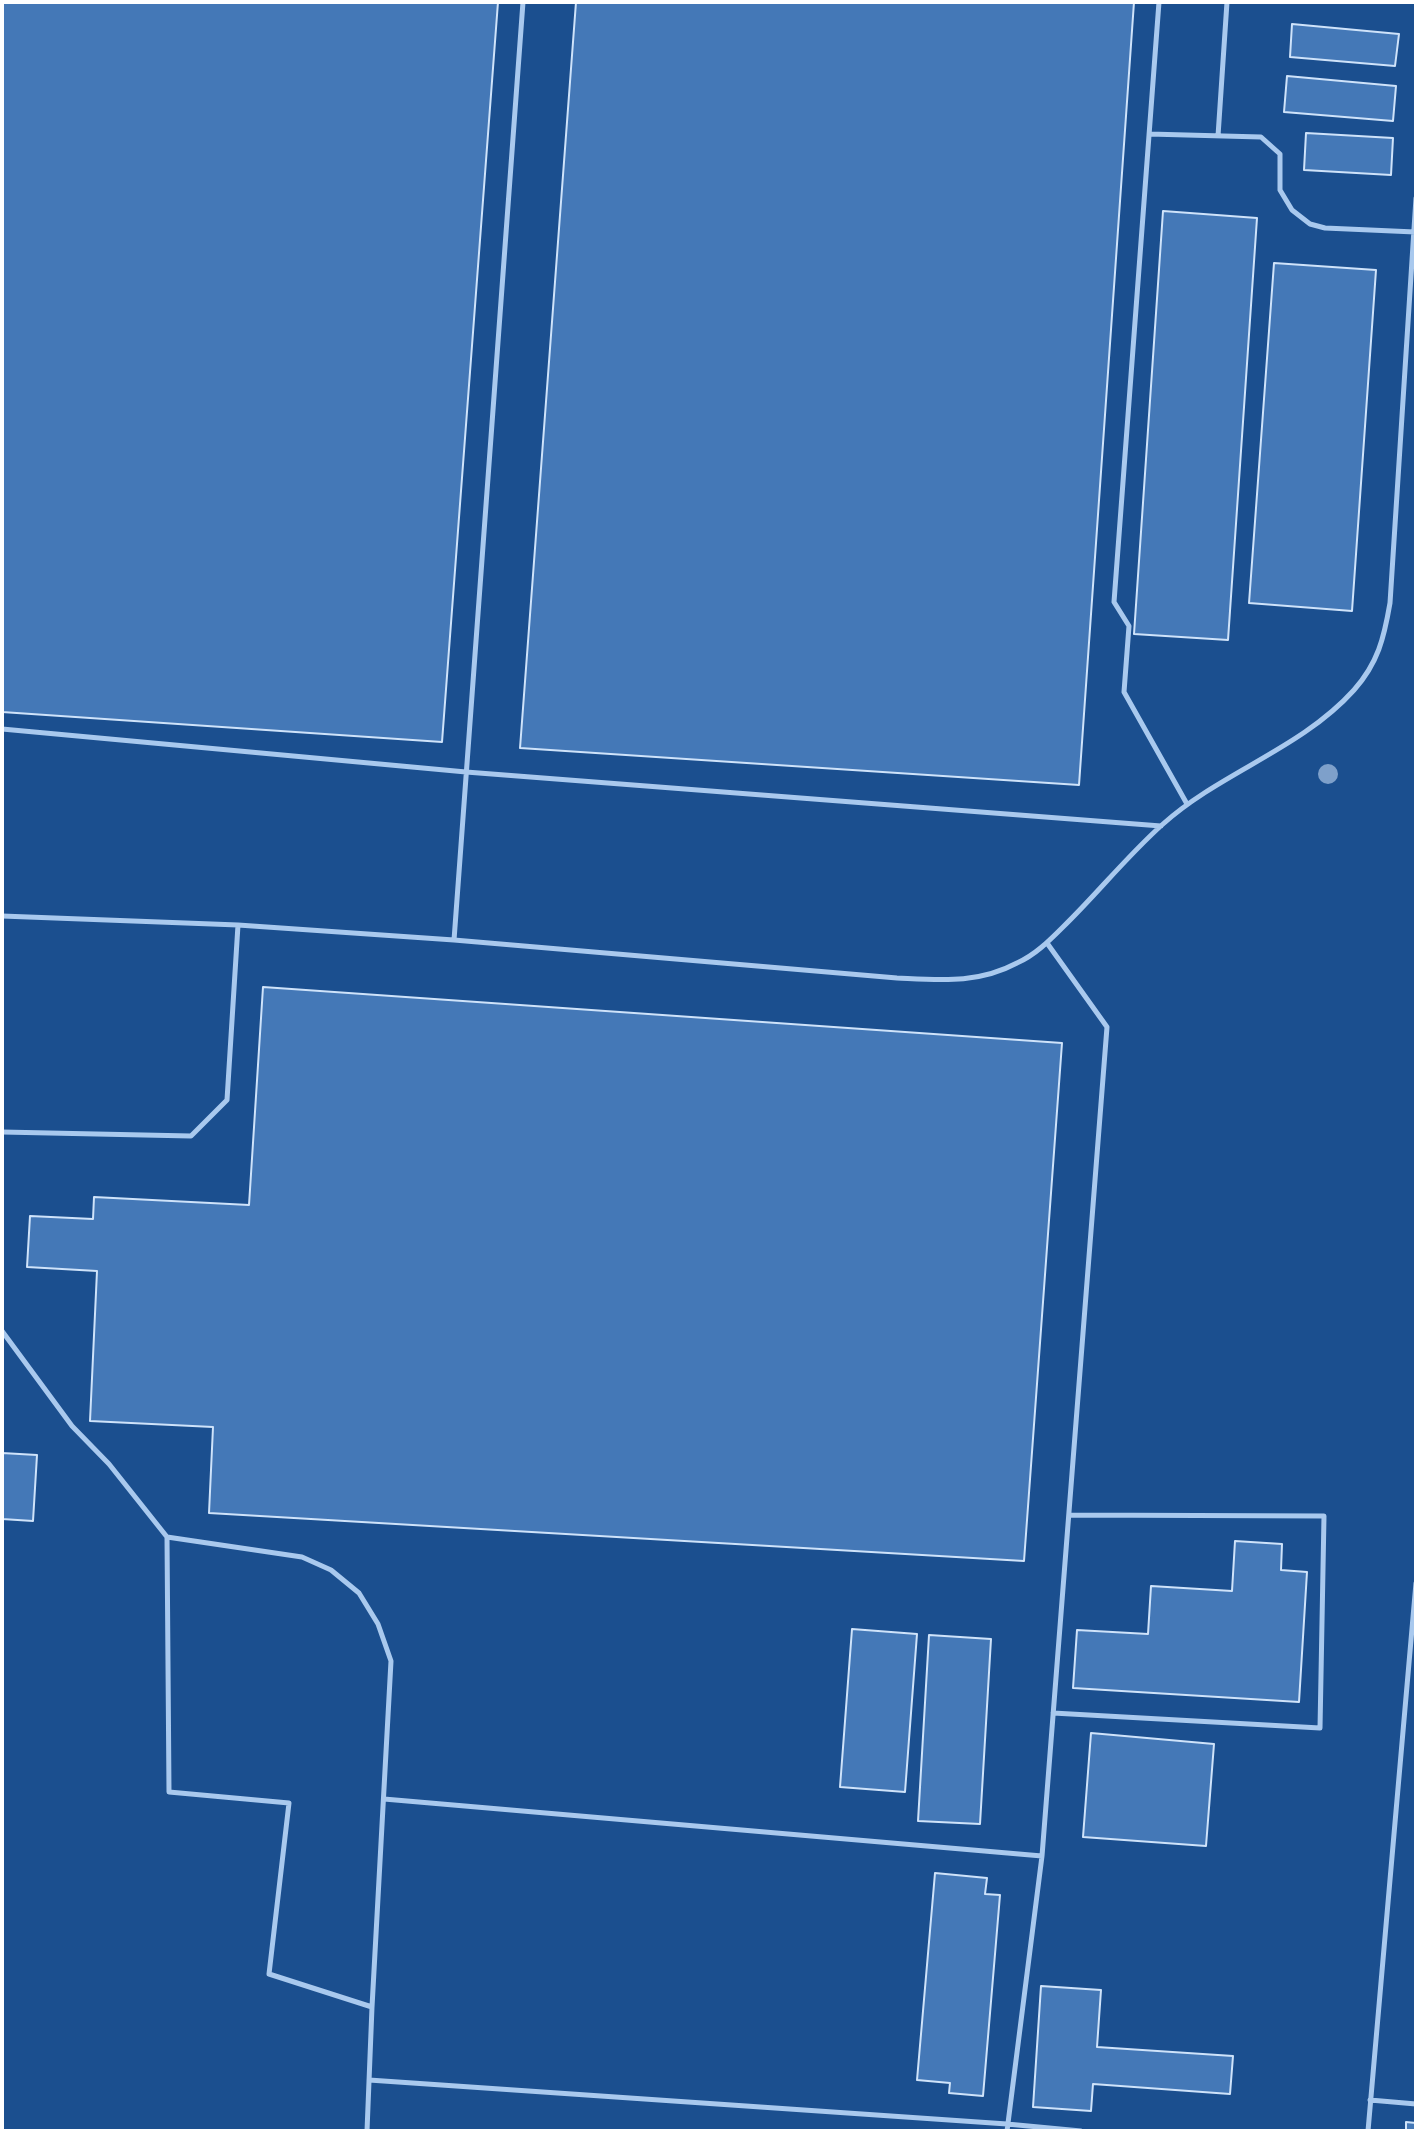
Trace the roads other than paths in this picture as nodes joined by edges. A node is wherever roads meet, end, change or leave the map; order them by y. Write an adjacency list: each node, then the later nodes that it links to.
1 (523, 2): 9 (lane)
2 (1158, 2): 4 (lane)
3 (1227, 2): 5 (lane)
4 (1149, 134): 5 (lane); 10 (lane)
5 (1218, 136): 7 (lane)
6 (1416, 198): 7 (lane)
7 (1415, 232): 10 (lane)
8 (2, 729): 9 (lane)
9 (467, 772): 11 (lane); 14 (lane)
10 (1187, 804): 11 (lane)
11 (1161, 826): 15 (lane)
12 (2, 916): 13 (lane)
13 (237, 925): 14 (lane); 16 (lane)
14 (454, 940): 15 (lane)
15 (1047, 943): 18 (lane)
16 (2, 1132)
17 (2, 1331): 19 (lane)
18 (1069, 1515): 21 (lane); 21 (lane)
19 (167, 1537): 22 (lane); 24 (lane)
20 (1416, 1583): 26 (lane)
21 (1053, 1713): 23 (lane)
22 (384, 1799): 23 (lane); 24 (lane)
23 (1042, 1857): 28 (lane)
24 (372, 2007): 25 (lane)
25 (369, 2080): 28 (lane); 29 (lane)
26 (1370, 2100): 27 (lane); 32 (lane)
27 (1416, 2104)
28 (1007, 2124): 30 (lane); 31 (lane)
29 (367, 2131)
30 (1007, 2131)
31 (1082, 2131)
32 (1368, 2131)

